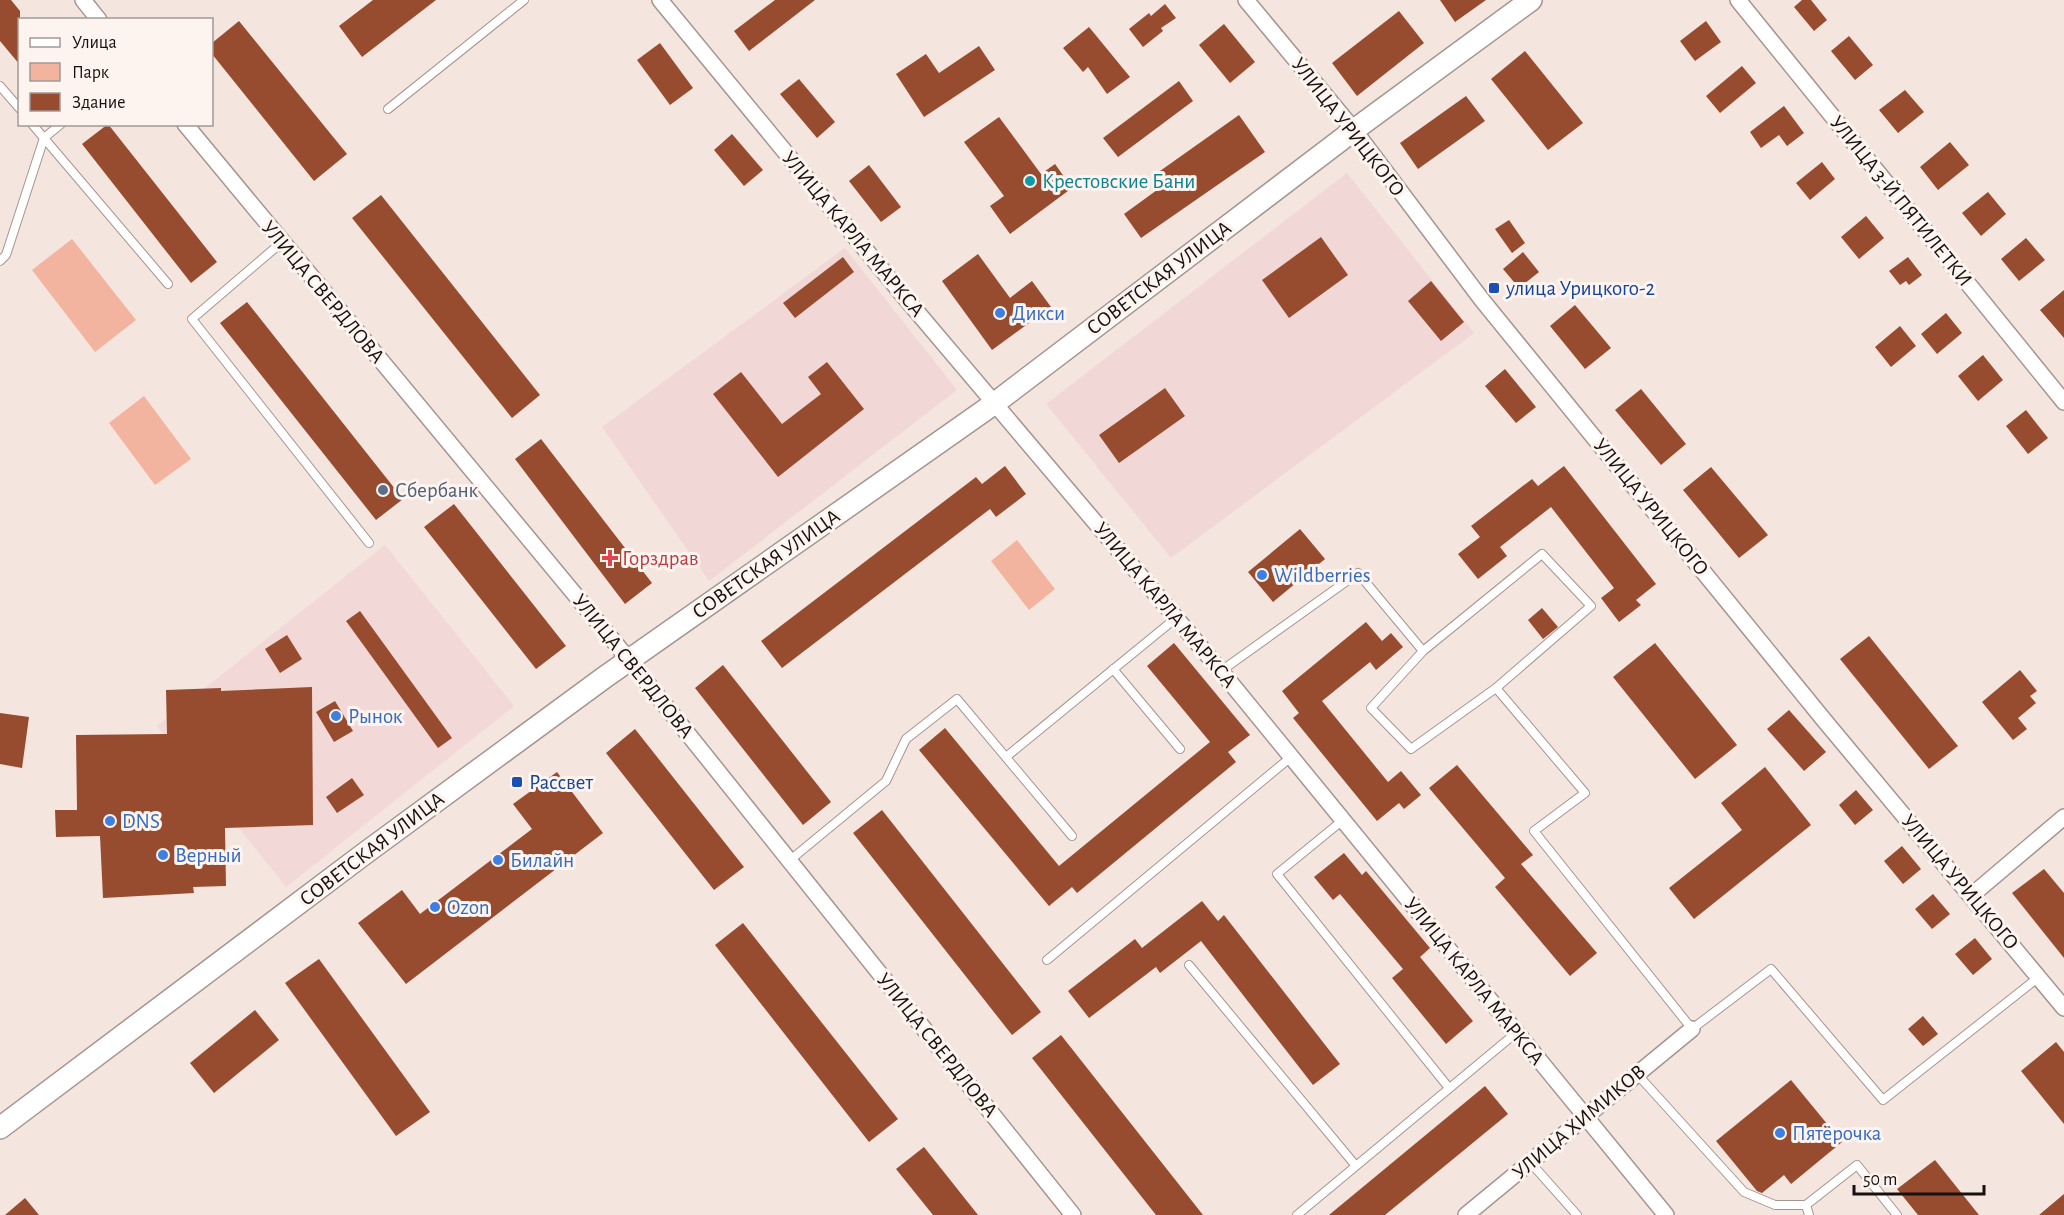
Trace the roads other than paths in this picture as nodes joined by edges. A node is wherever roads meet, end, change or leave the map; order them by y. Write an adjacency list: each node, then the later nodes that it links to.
1 (83, 0): 7 (street)
2 (524, 0): 10 (lane)
3 (660, 0): 20 (street, УЛИЦА КАРЛА МАРКСА)
4 (1246, 0): 14 (street, УЛИЦА УРИЦКОГО)
5 (1531, 0): 14 (street, СОВЕТСКАЯ УЛИЦА)
6 (1738, 0): 19 (street, УЛИЦА 3-Й ПЯТИЛЕТКИ)
7 (97, 18)
8 (0, 86): 9 (lane)
9 (18, 107)
10 (388, 109)
11 (34, 126): 15 (lane)
12 (59, 126): 15 (lane)
13 (187, 126): 16 (street, УЛИЦА СВЕРДЛОВА)
14 (1354, 130): 20 (street, СОВЕТСКАЯ УЛИЦА); 35 (street, УЛИЦА УРИЦКОГО)
15 (44, 138): 17 (lane); 18 (lane)
16 (282, 242): 21 (lane); 24 (street, УЛИЦА СВЕРДЛОВА)
17 (0, 261)
18 (168, 284)
19 (2064, 402)
20 (995, 403): 22 (street, УЛИЦА КАРЛА МАРКСА); 24 (street, СОВЕТСКАЯ УЛИЦА)
21 (369, 543)
22 (1176, 618): 25 (lane); 26 (street, УЛИЦА КАРЛА МАРКСА)
23 (1424, 651): 26 (lane); 27 (lane); 27 (lane)
24 (629, 661): 34 (street, УЛИЦА СВЕРДЛОВА); 45 (street, СОВЕТСКАЯ УЛИЦА)
25 (1113, 669): 28 (lane); 29 (lane)
26 (1221, 671): 30 (street, УЛИЦА КАРЛА МАРКСА)
27 (1496, 688): 40 (lane)
28 (1180, 749)
29 (1006, 757): 33 (lane); 34 (lane)
30 (1291, 757): 32 (street, УЛИЦА КАРЛА МАРКСА); 36 (lane)
31 (2064, 817): 35 (street)
32 (1343, 820): 41 (street, УЛИЦА КАРЛА МАРКСА); 43 (lane)
33 (1072, 836)
34 (789, 861): 49 (street, УЛИЦА СВЕРДЛОВА)
35 (1972, 895): 38 (street, УЛИЦА УРИЦКОГО)
36 (1047, 960)
37 (1189, 965): 47 (lane)
38 (2039, 977): 39 (street, УЛИЦА УРИЦКОГО); 40 (lane)
39 (2064, 1008)
40 (1692, 1029): 42 (street, УЛИЦА ХИМИКОВ)
41 (1517, 1032): 43 (lane); 44 (street, УЛИЦА КАРЛА МАРКСА)
42 (1637, 1074): 44 (street, УЛИЦА ХИМИКОВ); 48 (lane)
43 (1449, 1088): 47 (lane)
44 (1585, 1116): 46 (street, УЛИЦА ХИМИКОВ); 53 (street, УЛИЦА КАРЛА МАРКСА)
45 (0, 1128)
46 (1530, 1162): 51 (street, УЛИЦА ХИМИКОВ); 52 (lane)
47 (1356, 1166): 50 (lane)
48 (1806, 1205): 54 (lane); 55 (lane)
49 (1073, 1215)
50 (1297, 1215)
51 (1466, 1215)
52 (1577, 1215)
53 (1666, 1215)
54 (1809, 1215)
55 (1897, 1215)

